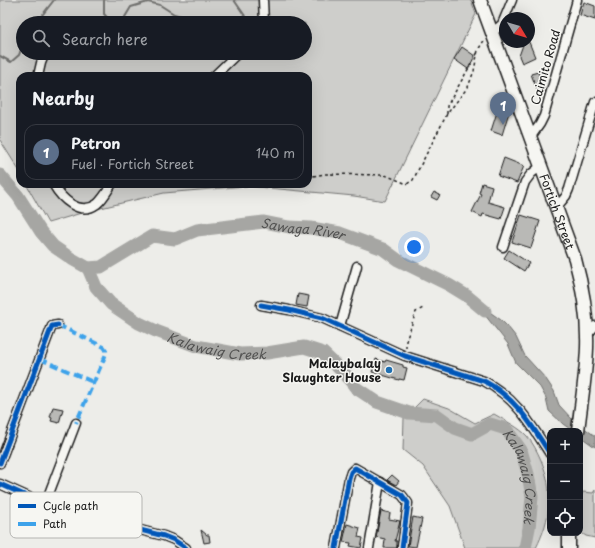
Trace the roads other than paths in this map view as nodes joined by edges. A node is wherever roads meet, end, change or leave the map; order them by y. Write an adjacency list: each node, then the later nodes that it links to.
1 (263, 0): 6 (street)
2 (480, 0): 8 (highway, Fortich Street)
3 (512, 0): 5 (street)
4 (577, 0): 14 (street, Caimito Road)
5 (508, 12)
6 (264, 16)
7 (499, 27): 8 (street)
8 (492, 32): 14 (highway, Fortich Street)
9 (43, 60): 11 (street)
10 (231, 60): 12 (street)
11 (39, 72)
12 (218, 72)
13 (595, 102): 18 (street)
14 (530, 138): 15 (highway, Fortich Street)
15 (541, 166): 18 (highway, Fortich Street); 19 (street)
16 (56, 188): 17 (street)
17 (109, 188)
18 (556, 208): 24 (highway, Fortich Street)
19 (503, 247)
20 (357, 266): 23 (street)
21 (261, 305): 23 (street)
22 (58, 325): 29 (street)
23 (340, 326): 28 (street)
24 (591, 330): 25 (highway, Fortich Street)
25 (591, 348): 27 (highway, Fortich Street)
26 (76, 423): 33 (street)
27 (578, 428)
28 (547, 449)
29 (0, 463)
30 (380, 482): 37 (street); 38 (street); 39 (street)
31 (0, 484): 32 (street)
32 (18, 492)
33 (49, 492)
34 (142, 531): 36 (street)
35 (570, 536): 40 (highway)
36 (186, 548)
37 (336, 548)
38 (369, 548)
39 (402, 548)
40 (569, 548)

